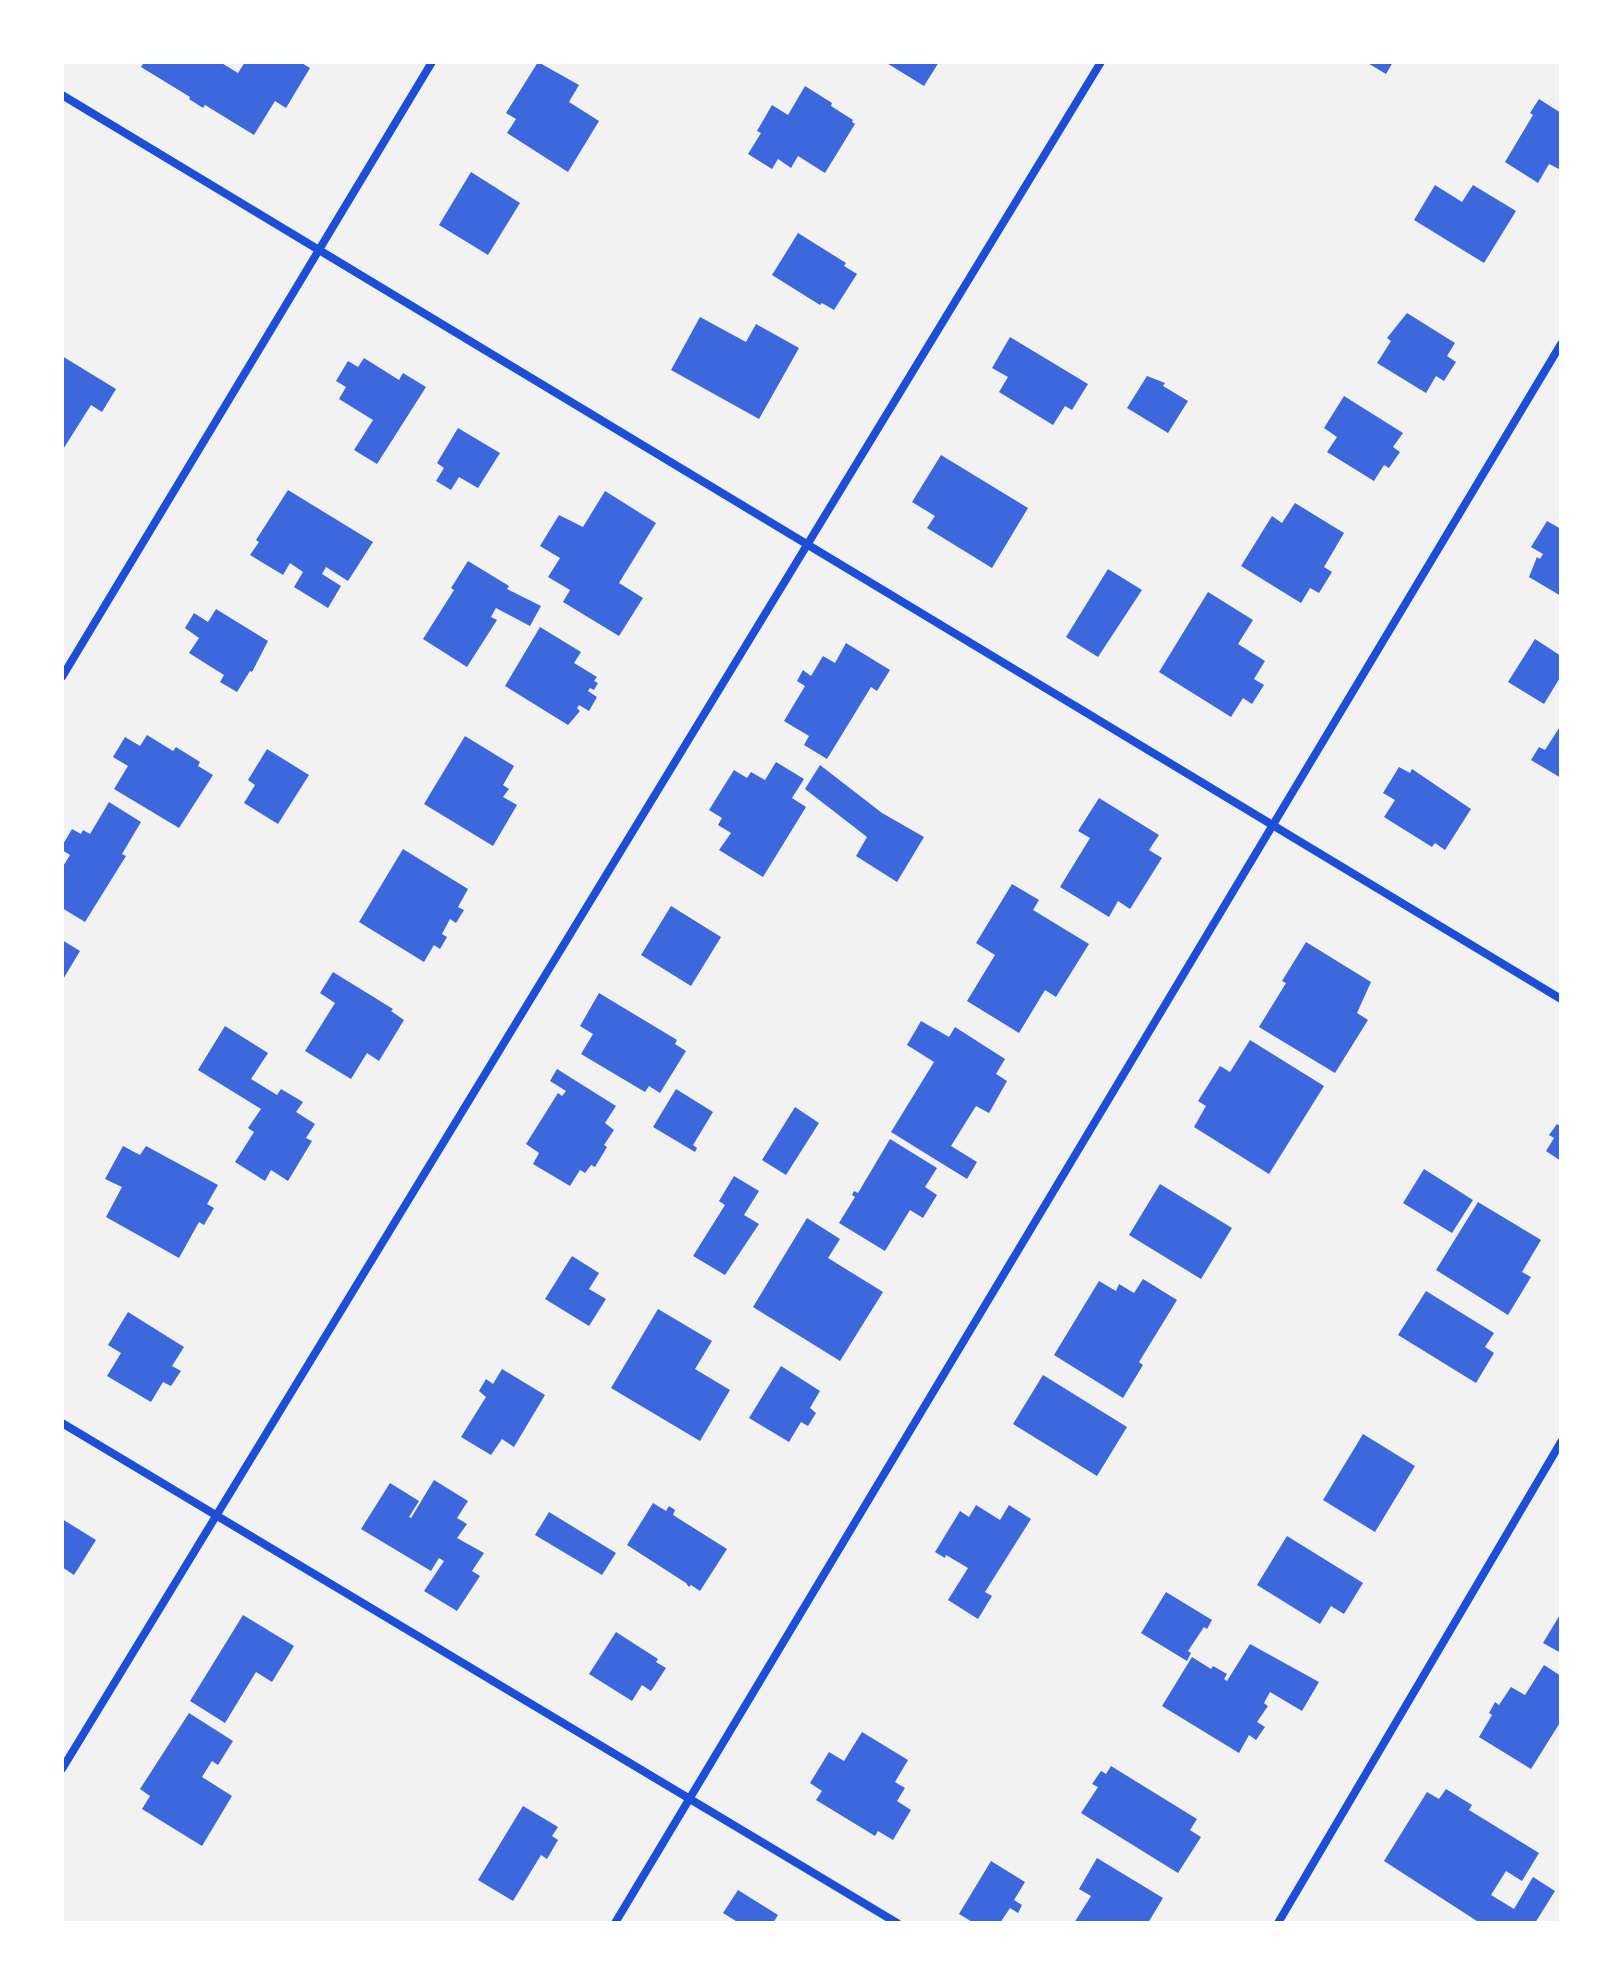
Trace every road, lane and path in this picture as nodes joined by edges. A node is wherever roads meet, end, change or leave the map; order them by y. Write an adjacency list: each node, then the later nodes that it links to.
1 (432, 62): 4 (street)
2 (1101, 62): 6 (street)
3 (62, 95): 4 (street)
4 (319, 250): 6 (street); 7 (street)
5 (1561, 344): 8 (street)
6 (807, 544): 8 (street); 12 (street)
7 (62, 677)
8 (1273, 825): 9 (street); 14 (street)
9 (1561, 999)
10 (62, 1423): 12 (street)
11 (1561, 1442): 17 (street)
12 (216, 1515): 13 (street); 14 (street)
13 (62, 1769)
14 (689, 1799): 15 (street); 16 (street)
15 (615, 1923)
16 (897, 1923)
17 (1278, 1923)

